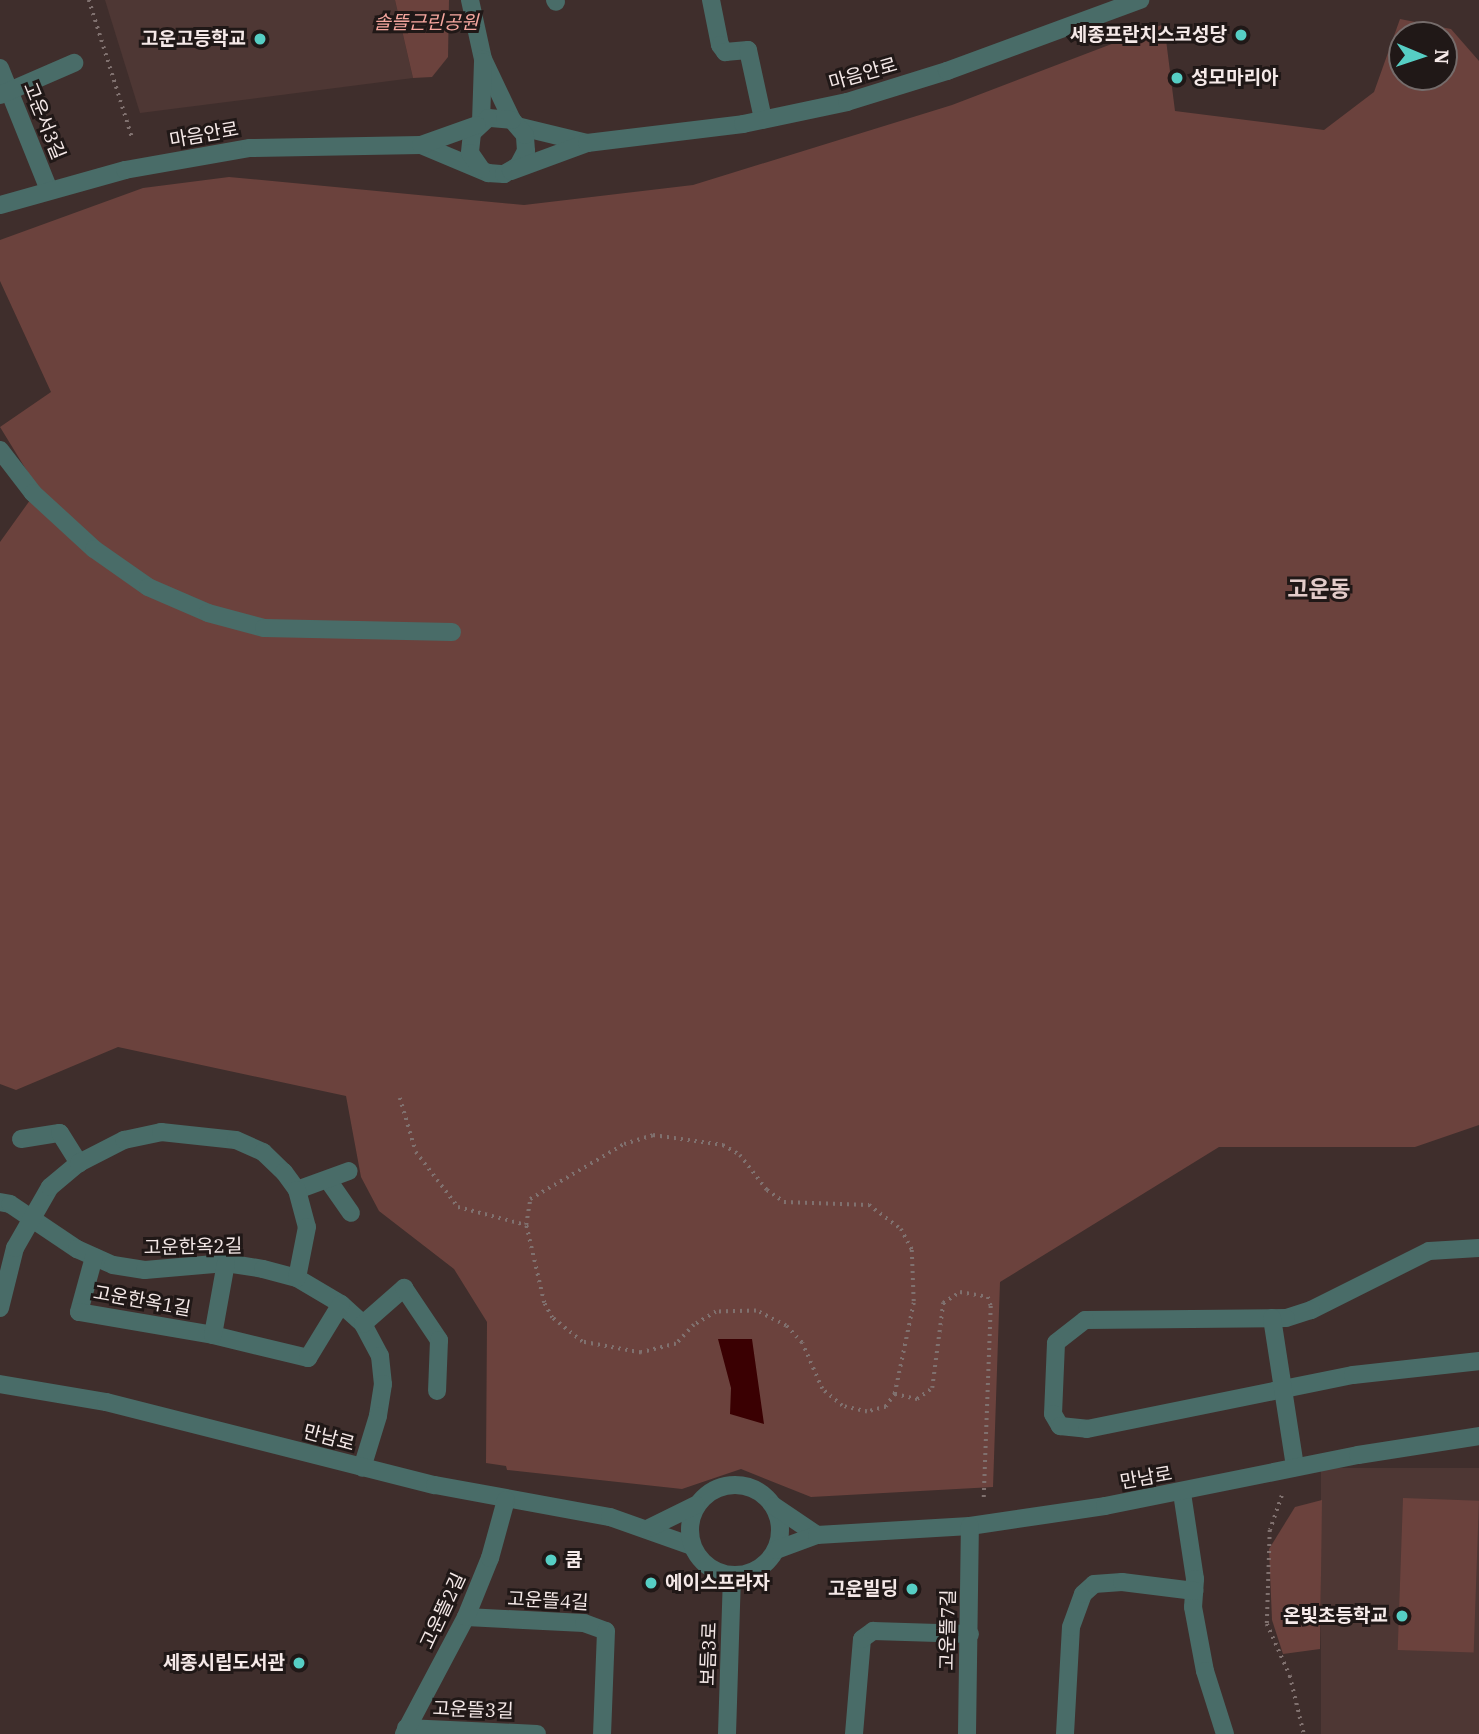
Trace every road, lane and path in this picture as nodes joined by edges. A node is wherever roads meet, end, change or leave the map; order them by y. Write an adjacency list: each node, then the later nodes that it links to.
1 (89, 0): 12 (path)
2 (470, 0): 5 (street)
3 (711, 0): 9 (street)
4 (1140, 0): 9 (street, 마음안로)
5 (483, 59): 10 (street); 11 (street)
6 (74, 63): 8 (street)
7 (0, 68): 8 (street, 고운서3길)
8 (5, 93): 17 (street, 고운서3길)
9 (763, 120): 13 (street, 마음안로)
10 (479, 123): 11 (street); 14 (street); 15 (street)
11 (516, 123): 13 (street); 16 (street)
12 (132, 137)
13 (587, 143): 16 (street)
14 (421, 145): 15 (street); 17 (street, 마음안로)
15 (481, 169): 16 (street)
16 (511, 171)
17 (49, 190): 18 (street, 마음안로)
18 (0, 205)
19 (0, 450): 20 (street)
20 (452, 632)
21 (400, 1098): 30 (path)
22 (21, 1139): 23 (street)
23 (79, 1163): 26 (street); 29 (street)
24 (349, 1171): 25 (street)
25 (328, 1180): 26 (street); 28 (street)
26 (297, 1191): 34 (street)
27 (0, 1202): 29 (street, 고운한옥2길)
28 (351, 1213)
29 (31, 1216): 32 (street, 고운한옥2길); 36 (street)
30 (526, 1225): 44 (path); 44 (path)
31 (1479, 1248): 37 (street)
32 (94, 1257): 33 (street, 고운한옥2길); 39 (street, 고운한옥1길)
33 (226, 1264): 34 (street, 고운한옥2길); 39 (street, 고운한옥1길)
34 (297, 1278): 35 (street, 고운한옥2길)
35 (341, 1304): 38 (street, 고운한옥2길); 39 (street, 고운한옥1길)
36 (0, 1308)
37 (1272, 1318): 42 (street); 42 (street)
38 (363, 1324): 43 (street); 46 (street, 고운한옥2길)
39 (212, 1335)
40 (1479, 1361): 42 (street)
41 (0, 1384): 46 (street, 만남로)
42 (1283, 1390): 47 (street)
43 (437, 1391)
44 (895, 1394): 50 (path)
45 (1479, 1436): 47 (street, 만남로)
46 (362, 1468): 51 (street, 만남로)
47 (1295, 1468): 48 (street, 만남로)
48 (1182, 1493): 54 (street, 만남로); 60 (street)
49 (1282, 1496): 71 (path)
50 (984, 1498)
51 (506, 1500): 55 (street, 만남로); 61 (street, 고운뜰2길)
52 (696, 1505): 53 (street); 55 (street); 57 (street)
53 (774, 1506): 56 (street); 58 (street)
54 (970, 1527): 56 (street, 만남로); 62 (street, 고운뜰7길)
55 (649, 1528): 57 (street, 만남로)
56 (817, 1535): 58 (street, 만남로)
57 (692, 1546): 59 (street)
58 (776, 1550): 59 (street)
59 (732, 1575): 66 (street, 보듬3로)
60 (1194, 1591): 69 (street); 70 (street)
61 (466, 1617): 63 (street, 고운뜰2길); 65 (street, 고운뜰4길)
62 (970, 1634): 67 (street); 68 (street, 고운뜰7길)
63 (405, 1731): 64 (street, 고운뜰3길)
64 (537, 1734)
65 (602, 1734)
66 (727, 1734)
67 (854, 1734)
68 (967, 1734)
69 (1065, 1734)
70 (1225, 1734)
71 (1304, 1734)

